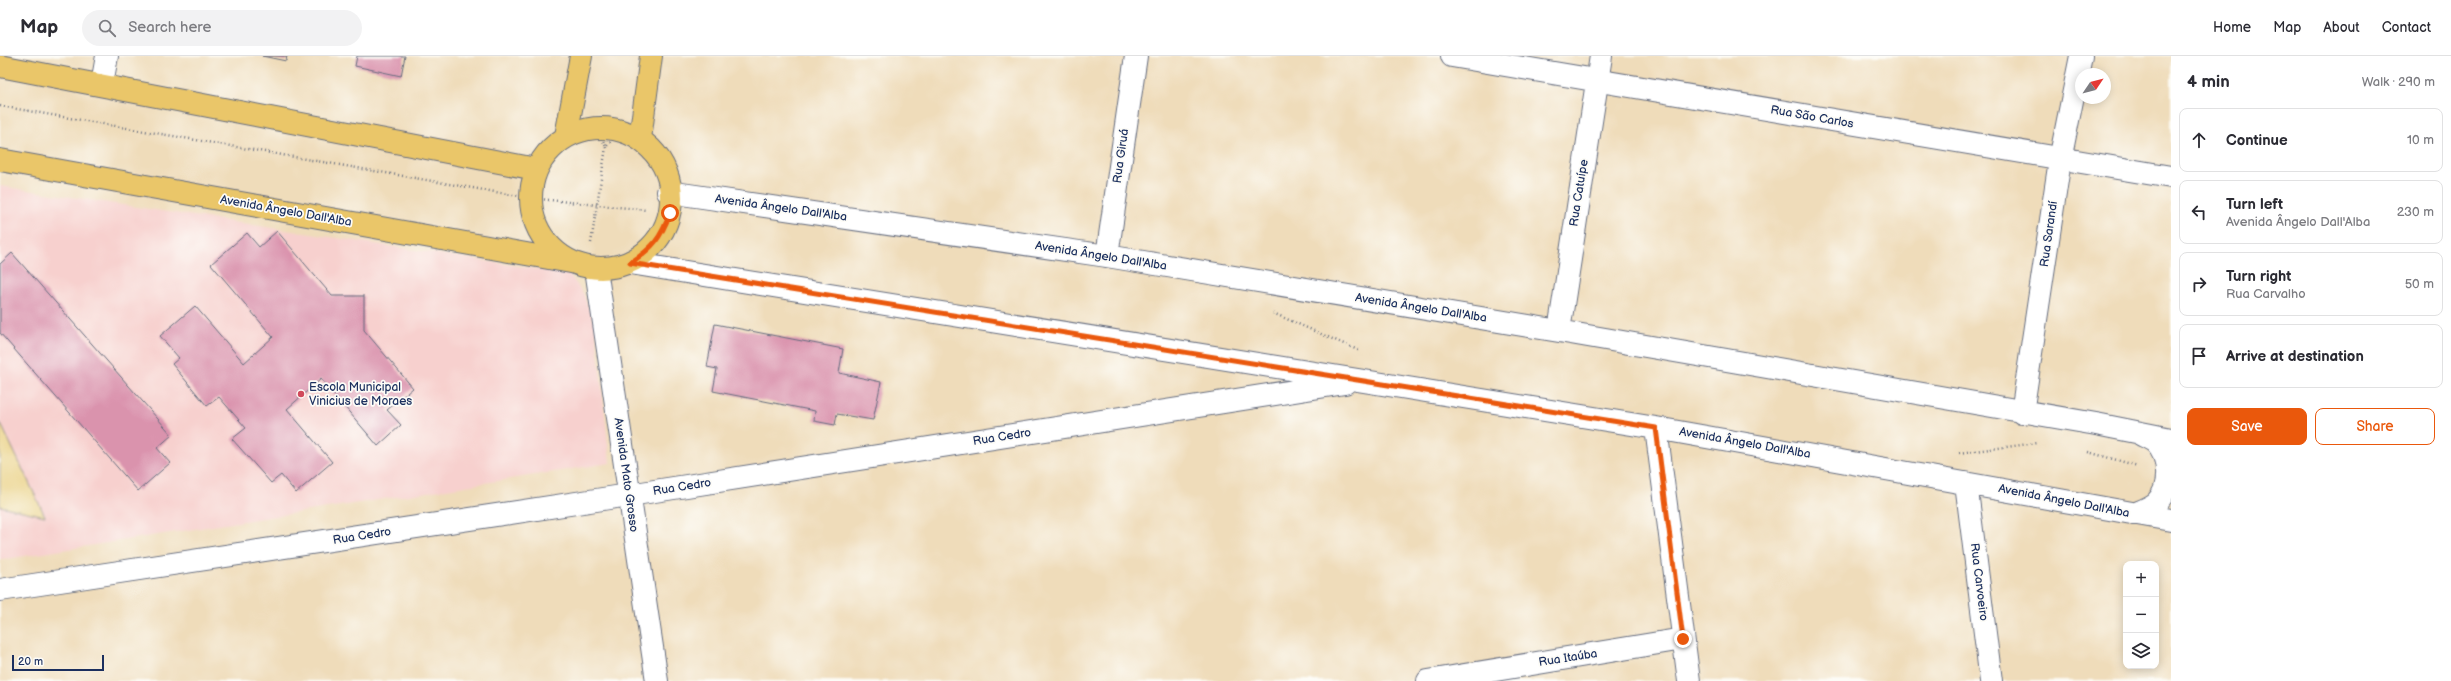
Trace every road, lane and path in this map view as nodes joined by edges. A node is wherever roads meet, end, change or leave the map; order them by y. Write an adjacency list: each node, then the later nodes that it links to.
1 (107, 56): 10 (street)
2 (581, 56): 14 (main road)
3 (651, 56): 15 (main road)
4 (1136, 56): 23 (street, Rua Giruá)
5 (1452, 56): 9 (street, Rua São Carlos)
6 (1601, 56): 9 (street, Rua Catuípe)
7 (2081, 56): 17 (street, Rua Sarandí)
8 (0, 66): 10 (main road)
9 (1596, 80): 17 (street, Rua São Carlos); 27 (street, Rua Catuípe)
10 (102, 84): 18 (main road)
11 (0, 106): 20 (path)
12 (620, 130): 13 (main road); 13 (path); 15 (main road)
13 (600, 132): 14 (main road); 22 (path)
14 (566, 136): 18 (main road)
15 (640, 139): 21 (main road)
16 (0, 160): 25 (main road, Avenida Ângelo Dall'Alba)
17 (2060, 160): 19 (street, Rua São Carlos); 30 (street, Rua Sarandí)
18 (536, 169): 20 (main road)
19 (2171, 177)
20 (530, 198): 22 (path); 25 (main road)
21 (669, 202): 22 (path); 23 (street, Avenida Ângelo Dall'Alba); 24 (main road, Avenida Ângelo Dall'Alba)
22 (598, 205): 25 (path)
23 (1106, 256): 27 (street, Avenida Ângelo Dall'Alba)
24 (630, 263): 25 (main road, Avenida Ângelo Dall'Alba); 29 (street, Avenida Ângelo Dall'Alba)
25 (585, 266): 39 (street, Avenida Mato Grosso)
26 (1267, 310): 28 (path)
27 (1559, 331): 30 (street, Avenida Ângelo Dall'Alba)
28 (1364, 353)
29 (1364, 380): 31 (street, Avenida Ângelo Dall'Alba); 39 (street, Rua Cedro)
30 (2022, 413): 32 (street, Avenida Ângelo Dall'Alba)
31 (1656, 428): 38 (street, Avenida Ângelo Dall'Alba); 43 (street)
32 (2141, 435): 33 (street, Avenida Ângelo Dall'Alba); 37 (street)
33 (2171, 439)
34 (2039, 442): 36 (path)
35 (2085, 452): 37 (path)
36 (1952, 454)
37 (2169, 474): 40 (street)
38 (1966, 483): 40 (street, Avenida Ângelo Dall'Alba); 47 (street, Rua Carvoeiro)
39 (629, 496): 42 (street, Rua Cedro); 44 (street, Avenida Mato Grosso)
40 (2134, 514): 41 (street, Avenida Ângelo Dall'Alba)
41 (2171, 520)
42 (0, 590)
43 (1683, 639): 45 (street, Rua Itaúba); 46 (street)
44 (657, 681)
45 (1428, 681)
46 (1688, 681)
47 (1991, 681)

